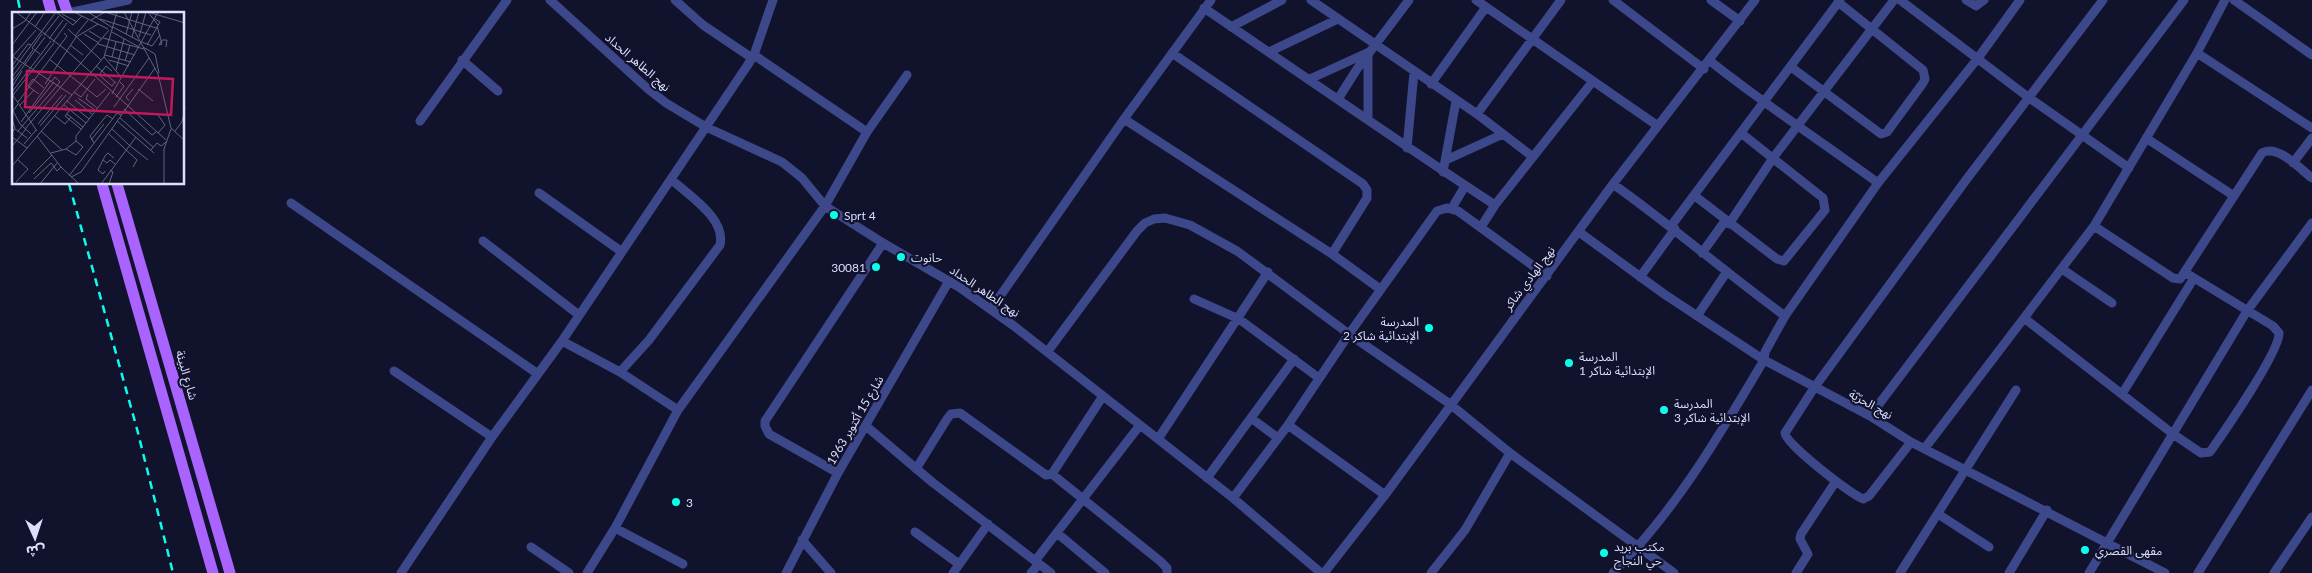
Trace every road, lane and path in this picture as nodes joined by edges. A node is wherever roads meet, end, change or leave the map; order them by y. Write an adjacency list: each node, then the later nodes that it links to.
1 (64, 0): 28 (main road)
2 (128, 0): 29 (street)
3 (507, 0): 42 (street)
4 (550, 0): 63 (street, نهج الطاهر الحداد)
5 (675, 0): 40 (street)
6 (772, 0): 40 (street)
7 (1211, 0): 27 (street)
8 (1282, 0): 32 (street)
9 (1311, 0): 30 (street)
10 (1409, 0): 35 (street)
11 (1476, 0): 26 (street)
12 (1561, 0): 34 (street)
13 (1613, 0): 45 (street)
14 (1711, 0): 31 (street)
15 (1755, 0): 31 (street, نهج الهادي شاكر)
16 (1894, 0): 33 (street)
17 (1900, 0): 41 (street)
18 (1966, 0): 19 (street)
19 (1984, 0)
20 (2020, 0): 41 (street)
21 (2103, 0): 53 (street)
22 (2184, 0): 68 (street)
23 (2225, 0): 37 (street)
24 (2234, 0): 39 (street)
25 (1839, 1): 33 (street); 44 (street)
26 (1486, 7): 34 (street); 50 (street)
27 (1204, 8): 32 (street); 38 (street)
28 (68, 12)
29 (73, 12)
30 (1338, 19): 35 (street); 36 (street)
31 (1740, 20): 43 (street, نهج الهادي شاكر)
32 (1231, 27): 36 (street)
33 (1872, 30): 52 (street); 52 (street)
34 (1533, 38): 49 (street); 57 (street)
35 (1372, 51): 46 (street); 48 (street); 54 (street); 60 (street)
36 (1269, 52): 48 (street)
37 (2196, 52): 64 (street); 69 (street)
38 (1172, 53): 58 (street); 102 (street)
39 (2312, 55)
40 (753, 56): 63 (street); 65 (street)
41 (1978, 58): 53 (street); 80 (street)
42 (462, 60): 51 (street); 59 (street)
43 (1710, 61): 45 (street, نهج الهادي شاكر); 56 (street)
44 (1791, 67): 52 (street); 56 (street)
45 (1704, 69): 62 (street, نهج الهادي شاكر)
46 (1414, 72): 50 (street); 71 (street)
47 (907, 75): 65 (street)
48 (1310, 79): 54 (street)
49 (1594, 81): 62 (street); 72 (street)
50 (1432, 84): 55 (street)
51 (498, 91)
52 (1825, 92): 61 (street)
53 (2028, 97): 68 (street); 135 (street)
54 (1338, 99): 60 (street)
55 (1456, 101): 57 (street); 74 (street)
56 (1762, 102): 61 (street); 66 (street)
57 (1477, 114): 67 (street)
58 (1124, 119): 102 (street); 117 (street)
59 (420, 120)
60 (1368, 120): 71 (street)
61 (1798, 125): 73 (street); 80 (street)
62 (1658, 126): 81 (street, نهج الهادي شاكر)
63 (706, 127): 79 (street); 90 (street, نهج الطاهر الحداد)
64 (2312, 128)
65 (867, 132): 90 (street)
66 (1741, 133): 73 (street); 86 (street)
67 (1503, 134): 72 (street); 74 (street)
68 (2082, 134): 76 (street); 144 (street)
69 (2146, 138): 76 (street); 87 (street)
70 (2312, 138): 75 (street)
71 (1407, 148): 77 (street)
72 (1533, 156): 89 (street)
73 (1773, 158): 92 (street); 92 (street)
74 (1446, 160): 77 (street)
75 (2293, 163): 78 (street); 87 (street)
76 (2129, 168): 94 (street)
77 (1443, 172): 84 (street)
78 (2312, 178)
79 (671, 179): 100 (street); 132 (street)
80 (1878, 183): 121 (street)
81 (1613, 184): 96 (street); 97 (street, نهج الهادي شاكر)
82 (102, 185): 104 (main road)
83 (117, 185): 103 (main road, شارع البيئة)
84 (1465, 186): 89 (street); 91 (street)
85 (539, 193): 100 (street)
86 (1695, 196): 92 (street); 96 (street)
87 (2234, 196): 109 (street)
88 (292, 203): 133 (street)
89 (1495, 205): 95 (street)
90 (825, 206): 99 (street, نهج الطاهر الحداد); 143 (street)
91 (1452, 208): 95 (street); 114 (street)
92 (1727, 222): 101 (street)
93 (2312, 223): 118 (street)
94 (2094, 226): 105 (street); 109 (street)
95 (1481, 227): 108 (street)
96 (1673, 228): 101 (street); 110 (street)
97 (1579, 232): 108 (street, نهج الهادي شاكر); 110 (street, نهج الحرّيّة)
98 (483, 241): 119 (street)
99 (883, 243): 111 (street, نهج الطاهر الحداد); 160 (street)
100 (622, 252): 119 (street)
101 (1702, 253): 107 (street)
102 (1332, 254): 114 (street)
103 (138, 258): 104 (main road); 112 (main road, شارع البيئة)
104 (125, 262): 113 (main road)
105 (2062, 269): 116 (street); 122 (street)
106 (1268, 272): 123 (street); 124 (street); 126 (street)
107 (1726, 273): 120 (street); 121 (street)
108 (1547, 276): 142 (street, نهج الهادي شاكر)
109 (2190, 276): 118 (street); 138 (street)
110 (1640, 277): 120 (street, نهج الحرّيّة)
111 (949, 281): 117 (street, نهج الطاهر الحداد); 147 (street, شارع 15 أكتوبر 1963)
112 (145, 282): 113 (main road); 127 (main road, شارع البيئة)
113 (132, 286): 130 (main road)
114 (1380, 289): 124 (street)
115 (1194, 299): 123 (street)
116 (2112, 303)
117 (991, 309): 126 (street, نهج الطاهر الحداد)
118 (2247, 311): 149 (street); 149 (street)
119 (579, 315): 125 (street)
120 (1697, 316): 129 (street, نهج الحرّيّة)
121 (1785, 316): 129 (street)
122 (2024, 318): 138 (street); 154 (street)
123 (1239, 320): 128 (street); 152 (street)
124 (1349, 334): 134 (street); 142 (street)
125 (562, 341): 132 (street); 133 (street)
126 (1048, 351): 139 (street, نهج الطاهر الحداد)
127 (167, 358): 130 (main road); 140 (main road, شارع البيئة)
128 (1294, 359): 134 (street); 145 (street)
129 (1764, 360): 135 (street, نهج الحرّيّة); 176 (street)
130 (154, 362): 141 (main road)
131 (394, 371): 150 (street)
132 (620, 372): 143 (street)
133 (538, 374): 150 (street)
134 (1319, 378): 146 (street)
135 (1814, 388): 144 (street, نهج الحرّيّة); 163 (street)
136 (2016, 390): 159 (street)
137 (2312, 390): 204 (street)
138 (2122, 394): 149 (street)
139 (1103, 396): 148 (street, نهج الطاهر الحداد); 161 (street)
140 (179, 399): 141 (main road); 156 (main road, شارع البيئة)
141 (166, 402): 157 (main road)
142 (1450, 404): 155 (street); 164 (street, نهج الهادي شاكر)
143 (678, 410): 171 (street)
144 (1870, 416): 153 (street, نهج الحرّيّة)
145 (1251, 418): 151 (street); 162 (street)
146 (1288, 425): 151 (street); 164 (street)
147 (866, 426): 158 (street); 160 (street, شارع 15 أكتوبر 1963)
148 (1140, 426): 152 (street, نهج الطاهر الحداد); 166 (street)
149 (2173, 434): 175 (street)
150 (492, 437): 186 (street)
151 (1278, 438): 165 (street)
152 (1158, 439): 162 (street, نهج الطاهر الحداد)
153 (1911, 442): 154 (street, نهج الحرّيّة); 163 (street)
154 (1925, 448): 159 (street, نهج الحرّيّة)
155 (1510, 453): 176 (street); 197 (street)
156 (197, 462): 157 (main road); 179 (main road, شارع البيئة)
157 (183, 466): 183 (main road)
158 (916, 469): 161 (street); 170 (street)
159 (1964, 470): 167 (street, نهج الحرّيّة); 168 (street)
160 (838, 473): 174 (street, شارع 15 أكتوبر 1963)
161 (1052, 474): 166 (street)
162 (1208, 478): 165 (street, نهج الطاهر الحداد)
163 (1836, 481): 199 (street)
164 (1384, 495): 196 (street, نهج الهادي شاكر)
165 (1234, 498): 196 (street, نهج الطاهر الحداد)
166 (1082, 499): 173 (street); 195 (street)
167 (2047, 510): 175 (street, نهج الحرّيّة); 201 (street)
168 (1938, 514): 178 (street); 200 (street)
169 (2312, 517): 205 (street)
170 (988, 524): 180 (street); 182 (street)
171 (615, 528): 181 (street); 188 (street)
172 (915, 532): 182 (street)
173 (1057, 533): 180 (street); 194 (street)
174 (802, 540): 189 (street, شارع 15 أكتوبر 1963); 190 (street)
175 (2106, 543): 202 (street); 203 (street, نهج الحرّيّة)
176 (1639, 546): 184 (street); 198 (street)
177 (530, 547): 187 (street)
178 (1988, 547)
179 (226, 560): 183 (main road); 185 (main road, شارع البيئة)
180 (1037, 562): 192 (street); 193 (street)
181 (683, 564)
182 (959, 564): 191 (street)
183 (212, 568)
184 (1670, 572)
185 (230, 573)
186 (401, 573)
187 (569, 573)
188 (587, 573)
189 (786, 573)
190 (832, 573)
191 (953, 573)
192 (1031, 573)
193 (1051, 573)
194 (1105, 573)
195 (1167, 573)
196 (1323, 573)
197 (1431, 573)
198 (1612, 573)
199 (1796, 573)
200 (1900, 573)
201 (2008, 573)
202 (2088, 573)
203 (2165, 573)
204 (2198, 573)
205 (2274, 573)

